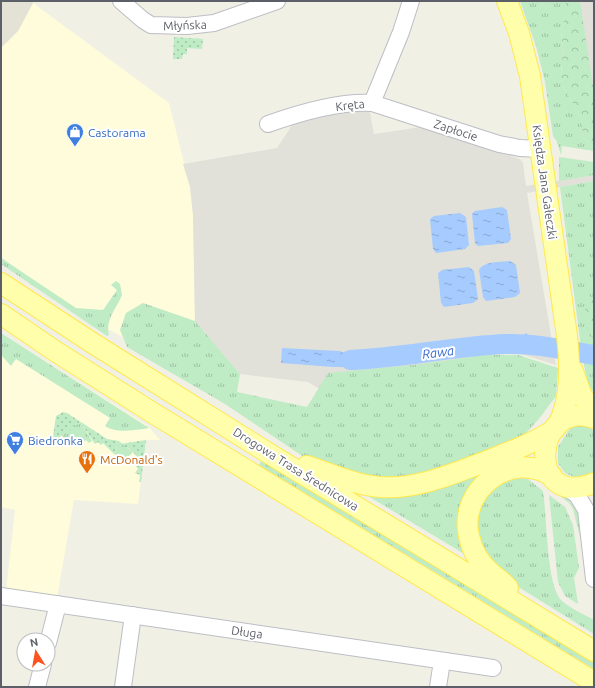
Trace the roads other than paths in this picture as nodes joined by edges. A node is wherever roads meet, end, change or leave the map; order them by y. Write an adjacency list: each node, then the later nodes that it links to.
1 (121, 1): 2 (street, Młyńska)
2 (277, 1)
3 (411, 1): 5 (street, Kręta)
4 (507, 1): 7 (main road, Księdza Jana Gałeczki)
5 (372, 103): 6 (street, Kręta); 7 (street, Zapłocie)
6 (268, 124)
7 (541, 149): 10 (main road, Księdza Jana Gałeczki)
8 (1, 284): 14 (main road, Drogowa Trasa Średnicowa)
9 (1, 314): 27 (main road)
10 (570, 365): 11 (main road, Księdza Jana Gałeczki); 13 (main road, Księdza Jana Gałeczki)
11 (594, 411)
12 (594, 418): 13 (main road)
13 (557, 427): 14 (main road); 15 (main road, Księdza Jana Gałeczki)
14 (273, 456): 20 (main road, Drogowa Trasa Średnicowa)
15 (556, 480): 16 (main road); 17 (street); 20 (main road)
16 (594, 483)
17 (594, 579)
18 (1, 596): 19 (street, Długa)
19 (58, 604): 21 (street, Długa); 22 (street)
20 (525, 609): 23 (main road, Drogowa Trasa Średnicowa)
21 (133, 615): 24 (street, Długa); 29 (street)
22 (51, 632)
23 (594, 651)
24 (442, 661): 25 (street, Długa); 30 (street)
25 (493, 668)
26 (41, 672): 28 (street)
27 (594, 682)
28 (37, 687)
29 (123, 687)
30 (438, 687)

